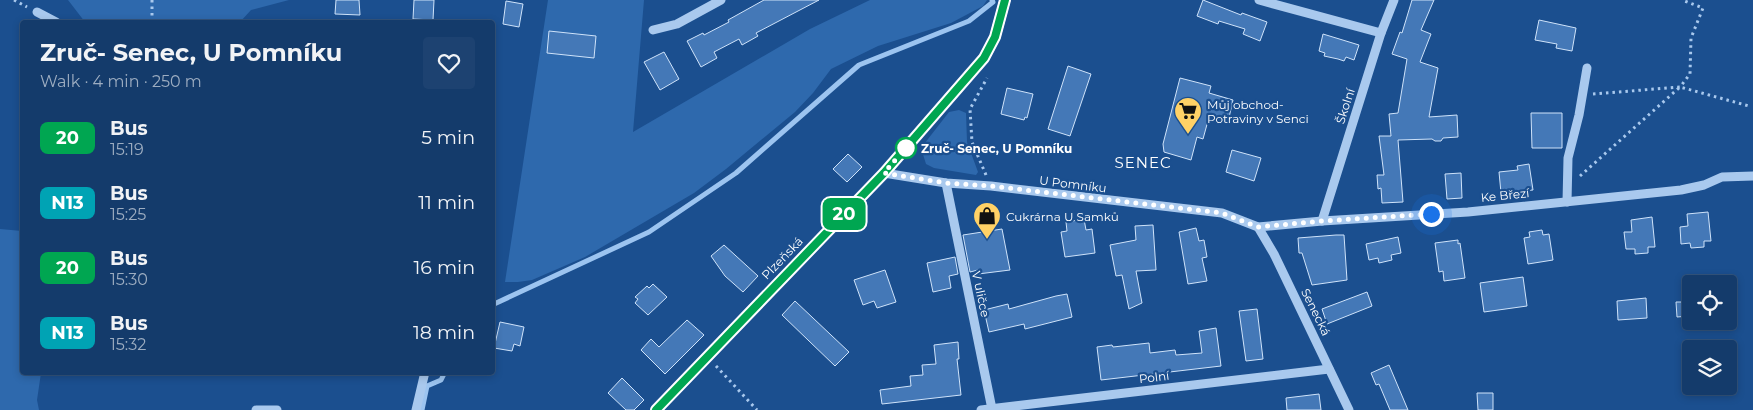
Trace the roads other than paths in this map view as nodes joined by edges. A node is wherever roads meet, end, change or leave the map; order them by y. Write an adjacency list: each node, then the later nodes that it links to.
1 (721, 0): 7 (street)
2 (1005, 0): 10 (main road, Plzeňská)
3 (1259, 0): 8 (street)
4 (1394, 0): 8 (street, Školní)
5 (37, 12): 6 (street)
6 (52, 20)
7 (653, 30)
8 (1381, 33): 14 (street, Školní)
9 (1586, 68): 13 (street)
10 (884, 173): 12 (street, U Pomníku); 22 (main road, Plzeňská)
11 (1753, 176): 13 (street, Ke Březí)
12 (946, 183): 15 (street, U Pomníku); 18 (street, V uličce)
13 (1567, 202): 14 (street, Ke Březí)
14 (1322, 221): 15 (street, Ke Březí)
15 (1258, 227): 16 (street, Senecká)
16 (1329, 369): 18 (street, Polní); 24 (street, Senecká)
17 (424, 375): 21 (street)
18 (992, 409): 23 (street, Polní)
19 (256, 410): 20 (street)
20 (277, 410)
21 (416, 410)
22 (656, 410)
23 (981, 410)
24 (1349, 410)

